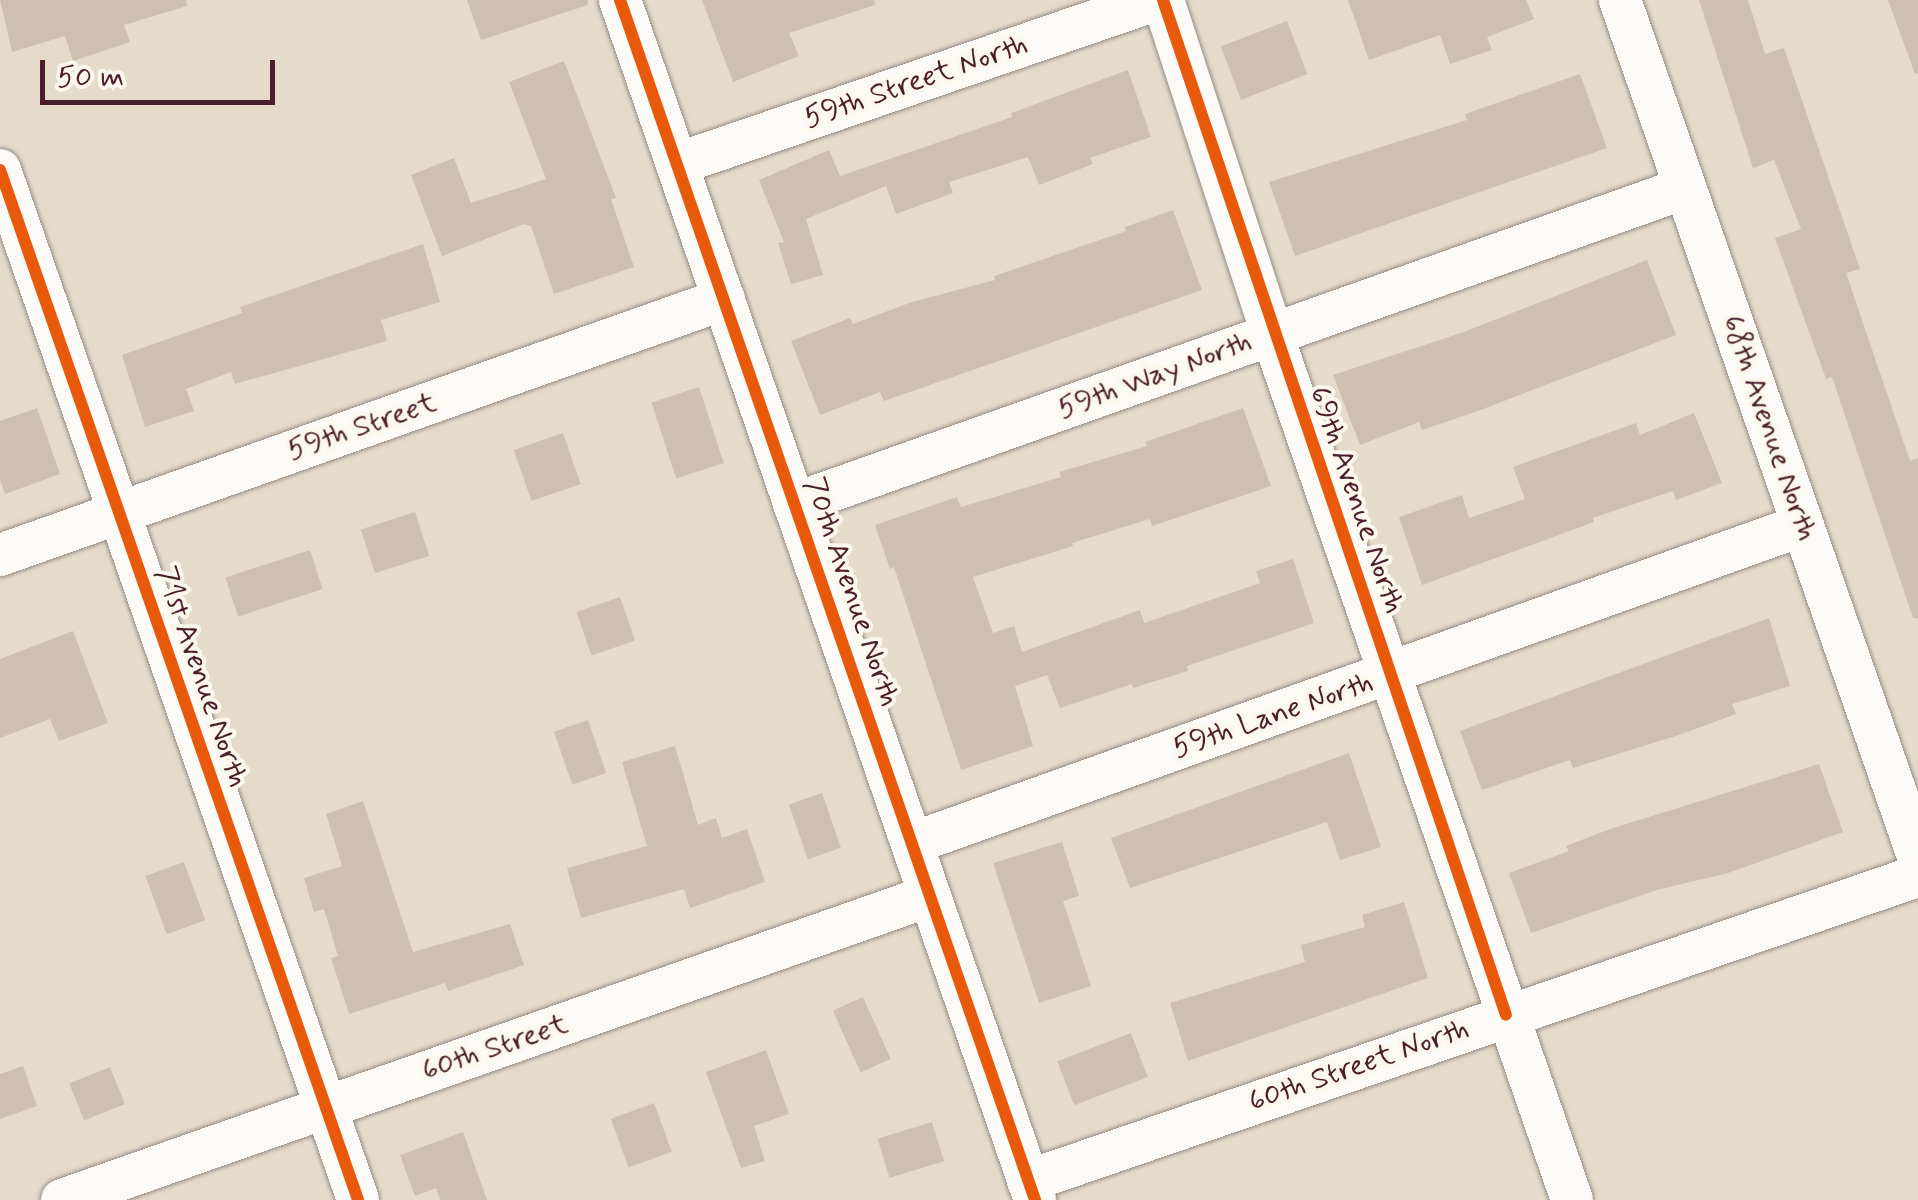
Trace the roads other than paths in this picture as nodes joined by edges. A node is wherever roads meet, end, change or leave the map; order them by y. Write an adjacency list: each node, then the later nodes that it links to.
1 (620, 0): 4 (street, 70th Avenue North)
2 (1159, 0): 4 (street, 59th Street North); 8 (street, 69th Avenue North)
3 (1620, 0): 6 (street, 68th Avenue North)
4 (676, 164): 7 (street, 70th Avenue North)
5 (0, 170): 10 (street, 71st Avenue North)
6 (1685, 188): 8 (street, 59th Way North); 11 (street, 68th Avenue North)
7 (724, 298): 9 (street, 70th Avenue North); 10 (street, 59th Street)
8 (1272, 334): 9 (street, 59th Way North); 13 (street, 69th Avenue North)
9 (794, 504): 14 (street, 70th Avenue North)
10 (117, 513): 12 (street, 59th Street); 19 (street, 71st Avenue North)
11 (1803, 525): 13 (street, 59th Lane North); 15 (street, 68th Avenue North)
12 (0, 556)
13 (1389, 675): 14 (street, 59th Lane North); 18 (street, 69th Avenue North)
14 (912, 842): 17 (street, 70th Avenue North)
15 (1918, 856)
16 (1918, 876): 18 (street, 60th Street North)
17 (929, 896): 19 (street, 60th Street); 20 (street, 70th Avenue North)
18 (1506, 1014): 20 (street, 60th Street North); 21 (street, 69th Avenue North)
19 (325, 1108): 22 (street, 60th Street); 23 (street, 71st Avenue North)
20 (1031, 1191)
21 (1562, 1192)
22 (62, 1200)
23 (358, 1200)

